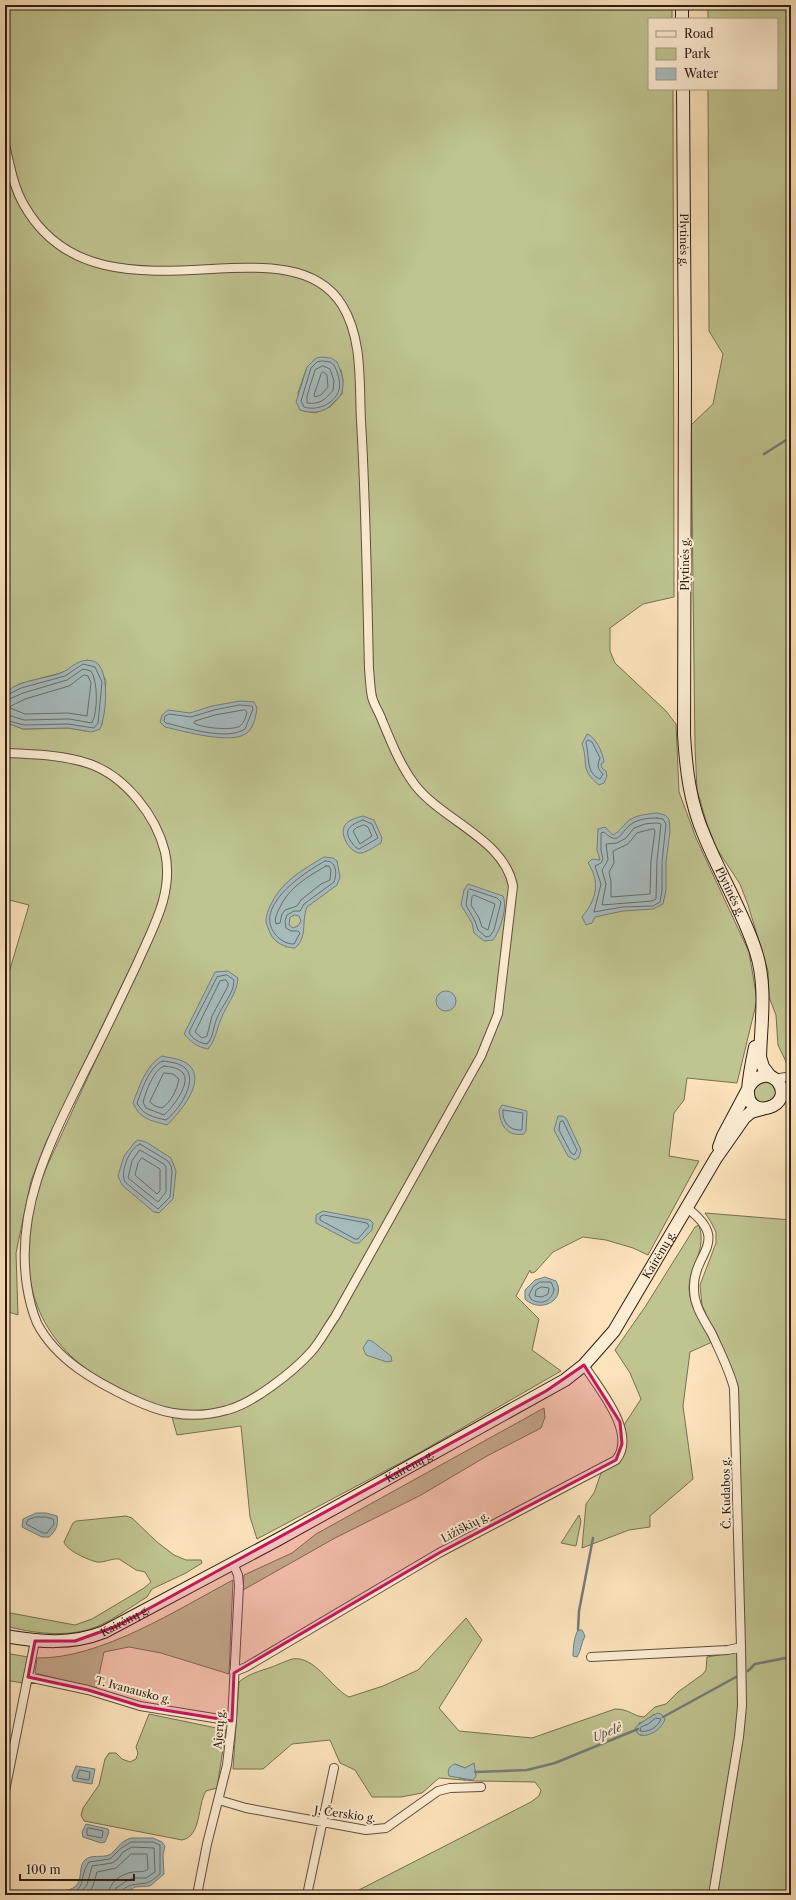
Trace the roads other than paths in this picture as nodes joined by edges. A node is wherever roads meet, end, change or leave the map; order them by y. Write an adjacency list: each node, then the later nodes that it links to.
1 (682, 5): 2 (main road)
2 (682, 18)
3 (683, 90): 6 (main road, Plytinės g.)
4 (5, 145): 5 (street)
5 (5, 753)
6 (760, 1025): 8 (main road, Plytinės g.); 10 (main road, Plytinės g.)
7 (791, 1076): 8 (street)
8 (773, 1078): 10 (main road); 11 (main road)
9 (791, 1086): 11 (street)
10 (748, 1089): 12 (main road); 13 (main road, Kairėnų g.)
11 (780, 1099): 12 (main road)
12 (762, 1109): 13 (main road, Kairėnų g.)
13 (716, 1158): 14 (main road, Kairėnų g.)
14 (687, 1208): 15 (main road, Kairėnų g.); 19 (street, Č. Kudabos g.)
15 (584, 1364): 16 (main road, Kairėnų g.); 21 (street, Ližiškių g.)
16 (234, 1563): 18 (main road, Kairėnų g.); 21 (street, Ajerų g.)
17 (5, 1636): 18 (main road, Kairėnų g.)
18 (35, 1641): 22 (street)
19 (741, 1647): 20 (street); 31 (street, Č. Kudabos g.)
20 (590, 1657)
21 (234, 1672): 23 (street, Ajerų g.)
22 (28, 1677): 23 (street, T. Ivanausko g.); 26 (street)
23 (232, 1721): 27 (street, Ajerų g.)
24 (334, 1768): 28 (street)
25 (481, 1787): 28 (street, J. Čerskio g.)
26 (5, 1791)
27 (219, 1800): 28 (street, J. Čerskio g.); 29 (street, Ajerų g.)
28 (322, 1822): 30 (street)
29 (197, 1895)
30 (307, 1895)
31 (712, 1895)

